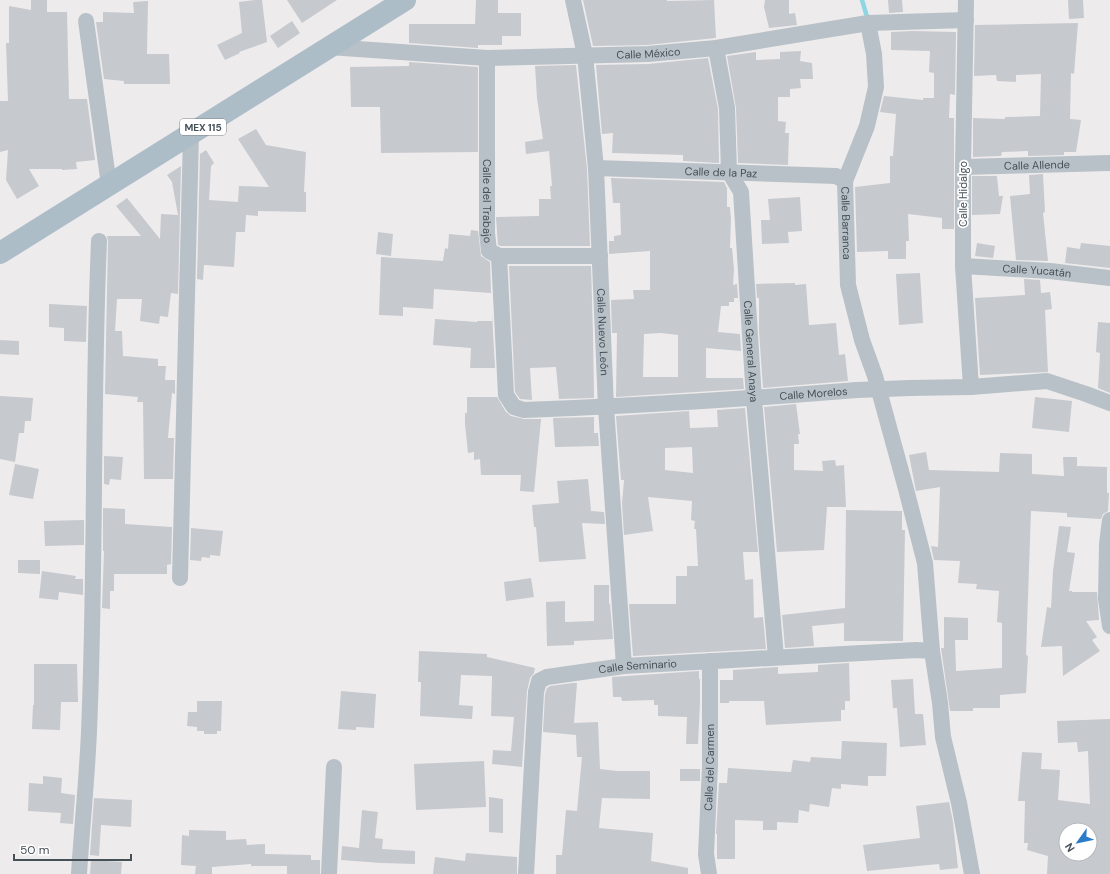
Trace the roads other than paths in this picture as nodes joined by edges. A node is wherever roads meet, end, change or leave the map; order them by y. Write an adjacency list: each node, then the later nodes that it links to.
1 (405, 0): 7 (main road, MEX 115)
2 (573, 0): 9 (street, Calle Nuevo León)
3 (966, 0): 4 (street, Calle Hidalgo)
4 (966, 20): 6 (street, Calle México); 13 (street, Calle Hidalgo)
5 (86, 21): 17 (street)
6 (868, 23): 8 (street, Calle México); 16 (street, Calle Barranca)
7 (329, 47): 10 (street, Calle México); 11 (main road, MEX 115)
8 (716, 48): 9 (street, Calle México); 15 (street, Calle General Anaya)
9 (585, 55): 10 (street, Calle México); 14 (street, Calle Nuevo León)
10 (487, 58): 20 (street, Calle del Trabajo)
11 (191, 134): 17 (main road, MEX 115); 30 (street)
12 (1110, 163): 13 (street, Calle Allende)
13 (963, 166): 22 (street, Calle Hidalgo)
14 (596, 168): 15 (street, Calle de la Paz); 21 (street, Calle Nuevo León)
15 (729, 172): 16 (street, Calle de la Paz); 25 (street, Calle General Anaya)
16 (845, 181): 32 (street, Calle Barranca)
17 (109, 185): 19 (main road, MEX 115)
18 (99, 241): 37 (street)
19 (0, 253)
20 (499, 256): 21 (street); 27 (street, Calle del Trabajo)
21 (600, 256): 28 (street, Calle Nuevo León)
22 (963, 266): 23 (street, Calle Yucatán); 24 (street, Calle Hidalgo)
23 (1110, 278)
24 (971, 387): 25 (street, Calle Morelos, bridge); 26 (street, Calle Morelos)
25 (754, 398): 28 (street, Calle Morelos); 33 (street, Calle General Anaya)
26 (1110, 403)
27 (514, 406): 28 (street, Calle Morelos)
28 (606, 407): 35 (street, Calle Nuevo León)
29 (1110, 520): 31 (street)
30 (180, 578)
31 (1110, 626)
32 (932, 651): 33 (street, Calle Seminario); 41 (street, Calle Barranca)
33 (776, 657): 34 (street, Calle Seminario)
34 (710, 661): 35 (street, Calle Seminario); 40 (street, Calle del Carmen)
35 (624, 666): 39 (street, Calle Seminario)
36 (334, 767): 38 (street)
37 (79, 874)
38 (329, 874)
39 (526, 874)
40 (709, 874)
41 (972, 874)

